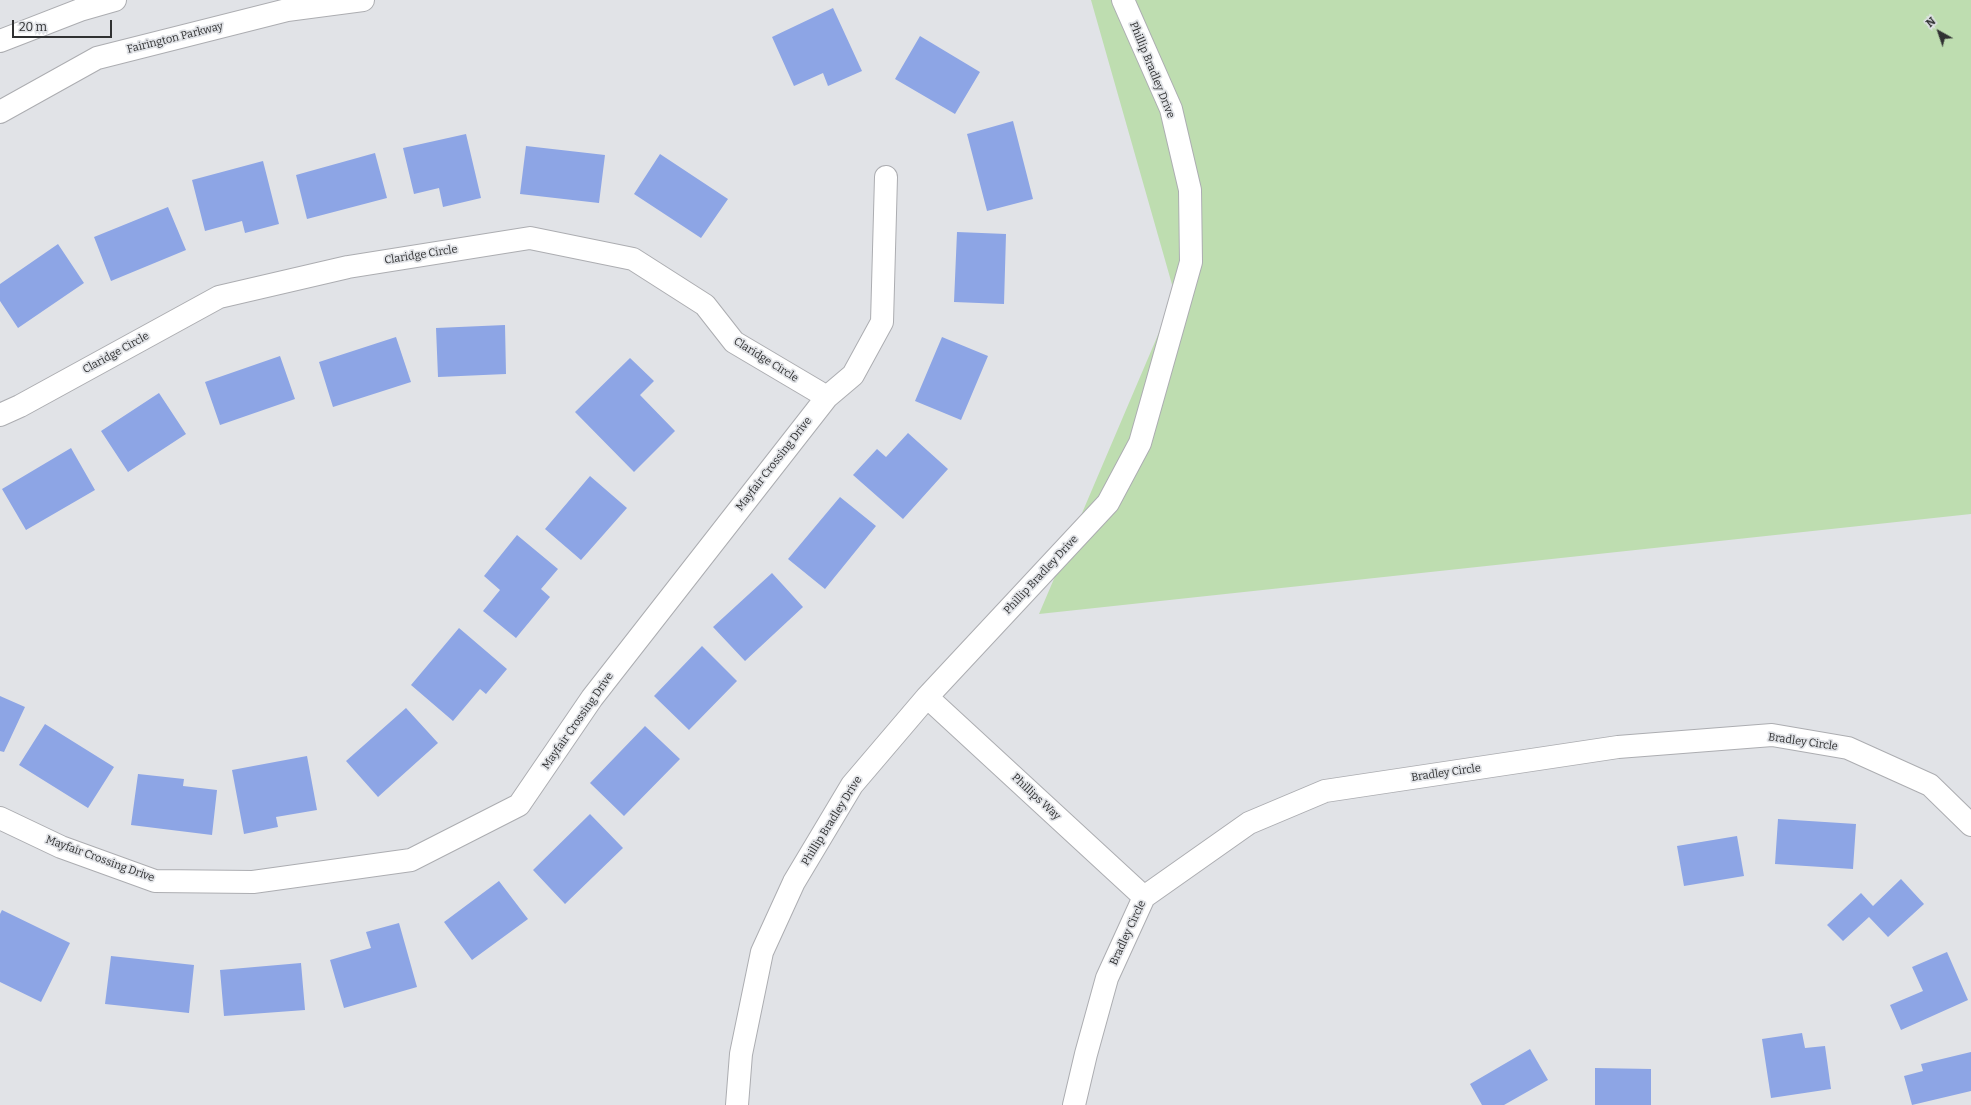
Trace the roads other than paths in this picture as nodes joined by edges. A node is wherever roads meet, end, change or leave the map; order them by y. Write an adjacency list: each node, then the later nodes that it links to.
1 (115, 0): 4 (street)
2 (362, 0): 5 (street, Fairington Parkway)
3 (1123, 0): 9 (street, Phillip Bradley Drive)
4 (0, 41)
5 (0, 112)
6 (886, 177): 7 (street, Mayfair Crossing Drive)
7 (826, 397): 8 (street, Claridge Circle); 10 (street, Mayfair Crossing Drive)
8 (0, 414)
9 (927, 698): 12 (street, Phillips Way); 13 (street, Phillip Bradley Drive)
10 (0, 818)
11 (1971, 825): 12 (street, Bradley Circle)
12 (1144, 897): 14 (street, Bradley Circle)
13 (737, 1105)
14 (1074, 1105)

